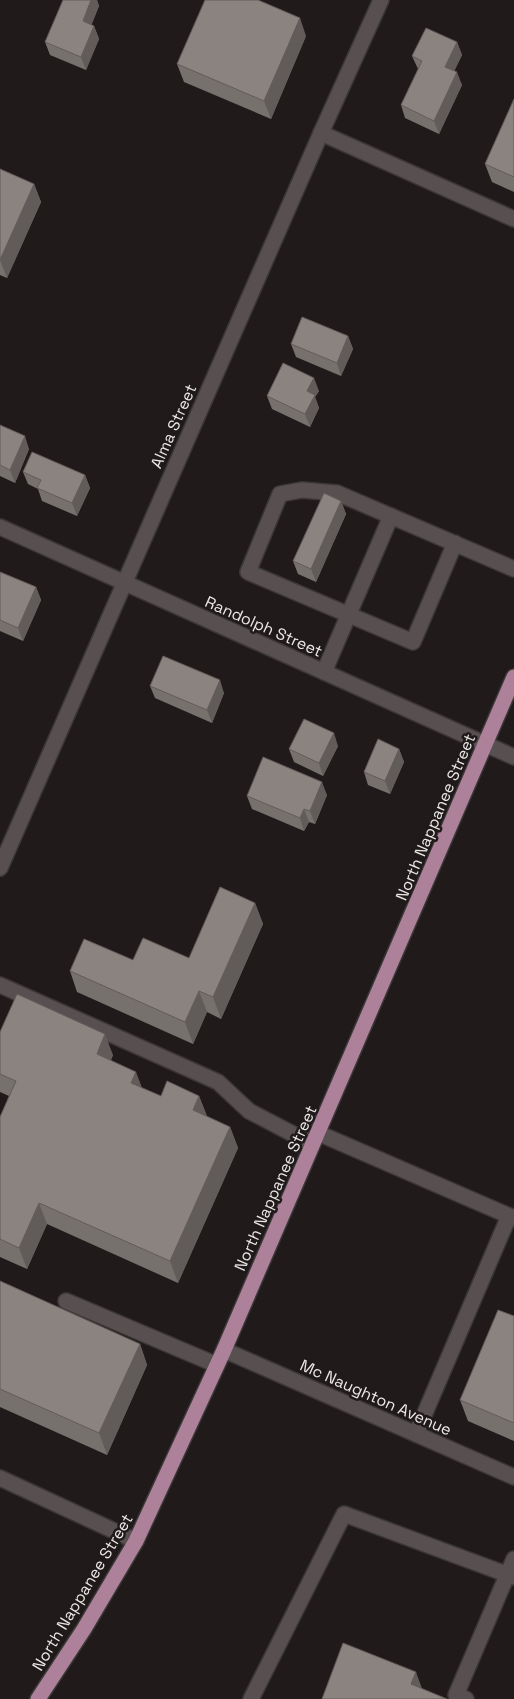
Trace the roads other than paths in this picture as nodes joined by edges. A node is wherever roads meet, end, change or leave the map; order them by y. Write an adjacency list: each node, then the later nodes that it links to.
1 (381, 0): 2 (street, Alma Street)
2 (320, 133): 3 (street); 8 (street, Alma Street)
3 (514, 219)
4 (391, 516): 6 (street); 9 (street); 9 (street)
5 (0, 527): 8 (street, Randolph Street)
6 (455, 543): 7 (street); 9 (street)
7 (514, 569)
8 (124, 582): 10 (street, Randolph Street); 14 (street, Alma Street)
9 (349, 614): 10 (street)
10 (324, 672): 12 (street, Randolph Street)
11 (514, 677): 12 (main road, North Nappanee Street)
12 (485, 745): 13 (street, Randolph Street); 16 (main road, North Nappanee Street)
13 (514, 757)
14 (0, 868)
15 (0, 985): 16 (street)
16 (315, 1138): 17 (street); 19 (main road, North Nappanee Street)
17 (512, 1217): 21 (street)
18 (66, 1301): 20 (street)
19 (224, 1350): 20 (main road, North Nappanee Street); 21 (street, Mc Naughton Avenue)
20 (216, 1365): 24 (main road, North Nappanee Street)
21 (416, 1434): 22 (street, Mc Naughton Avenue)
22 (514, 1477)
23 (0, 1478): 24 (street)
24 (136, 1541): 28 (main road, North Nappanee Street)
25 (514, 1559): 26 (street)
26 (510, 1576): 27 (street); 29 (street)
27 (461, 1697)
28 (38, 1699)
29 (251, 1699)

